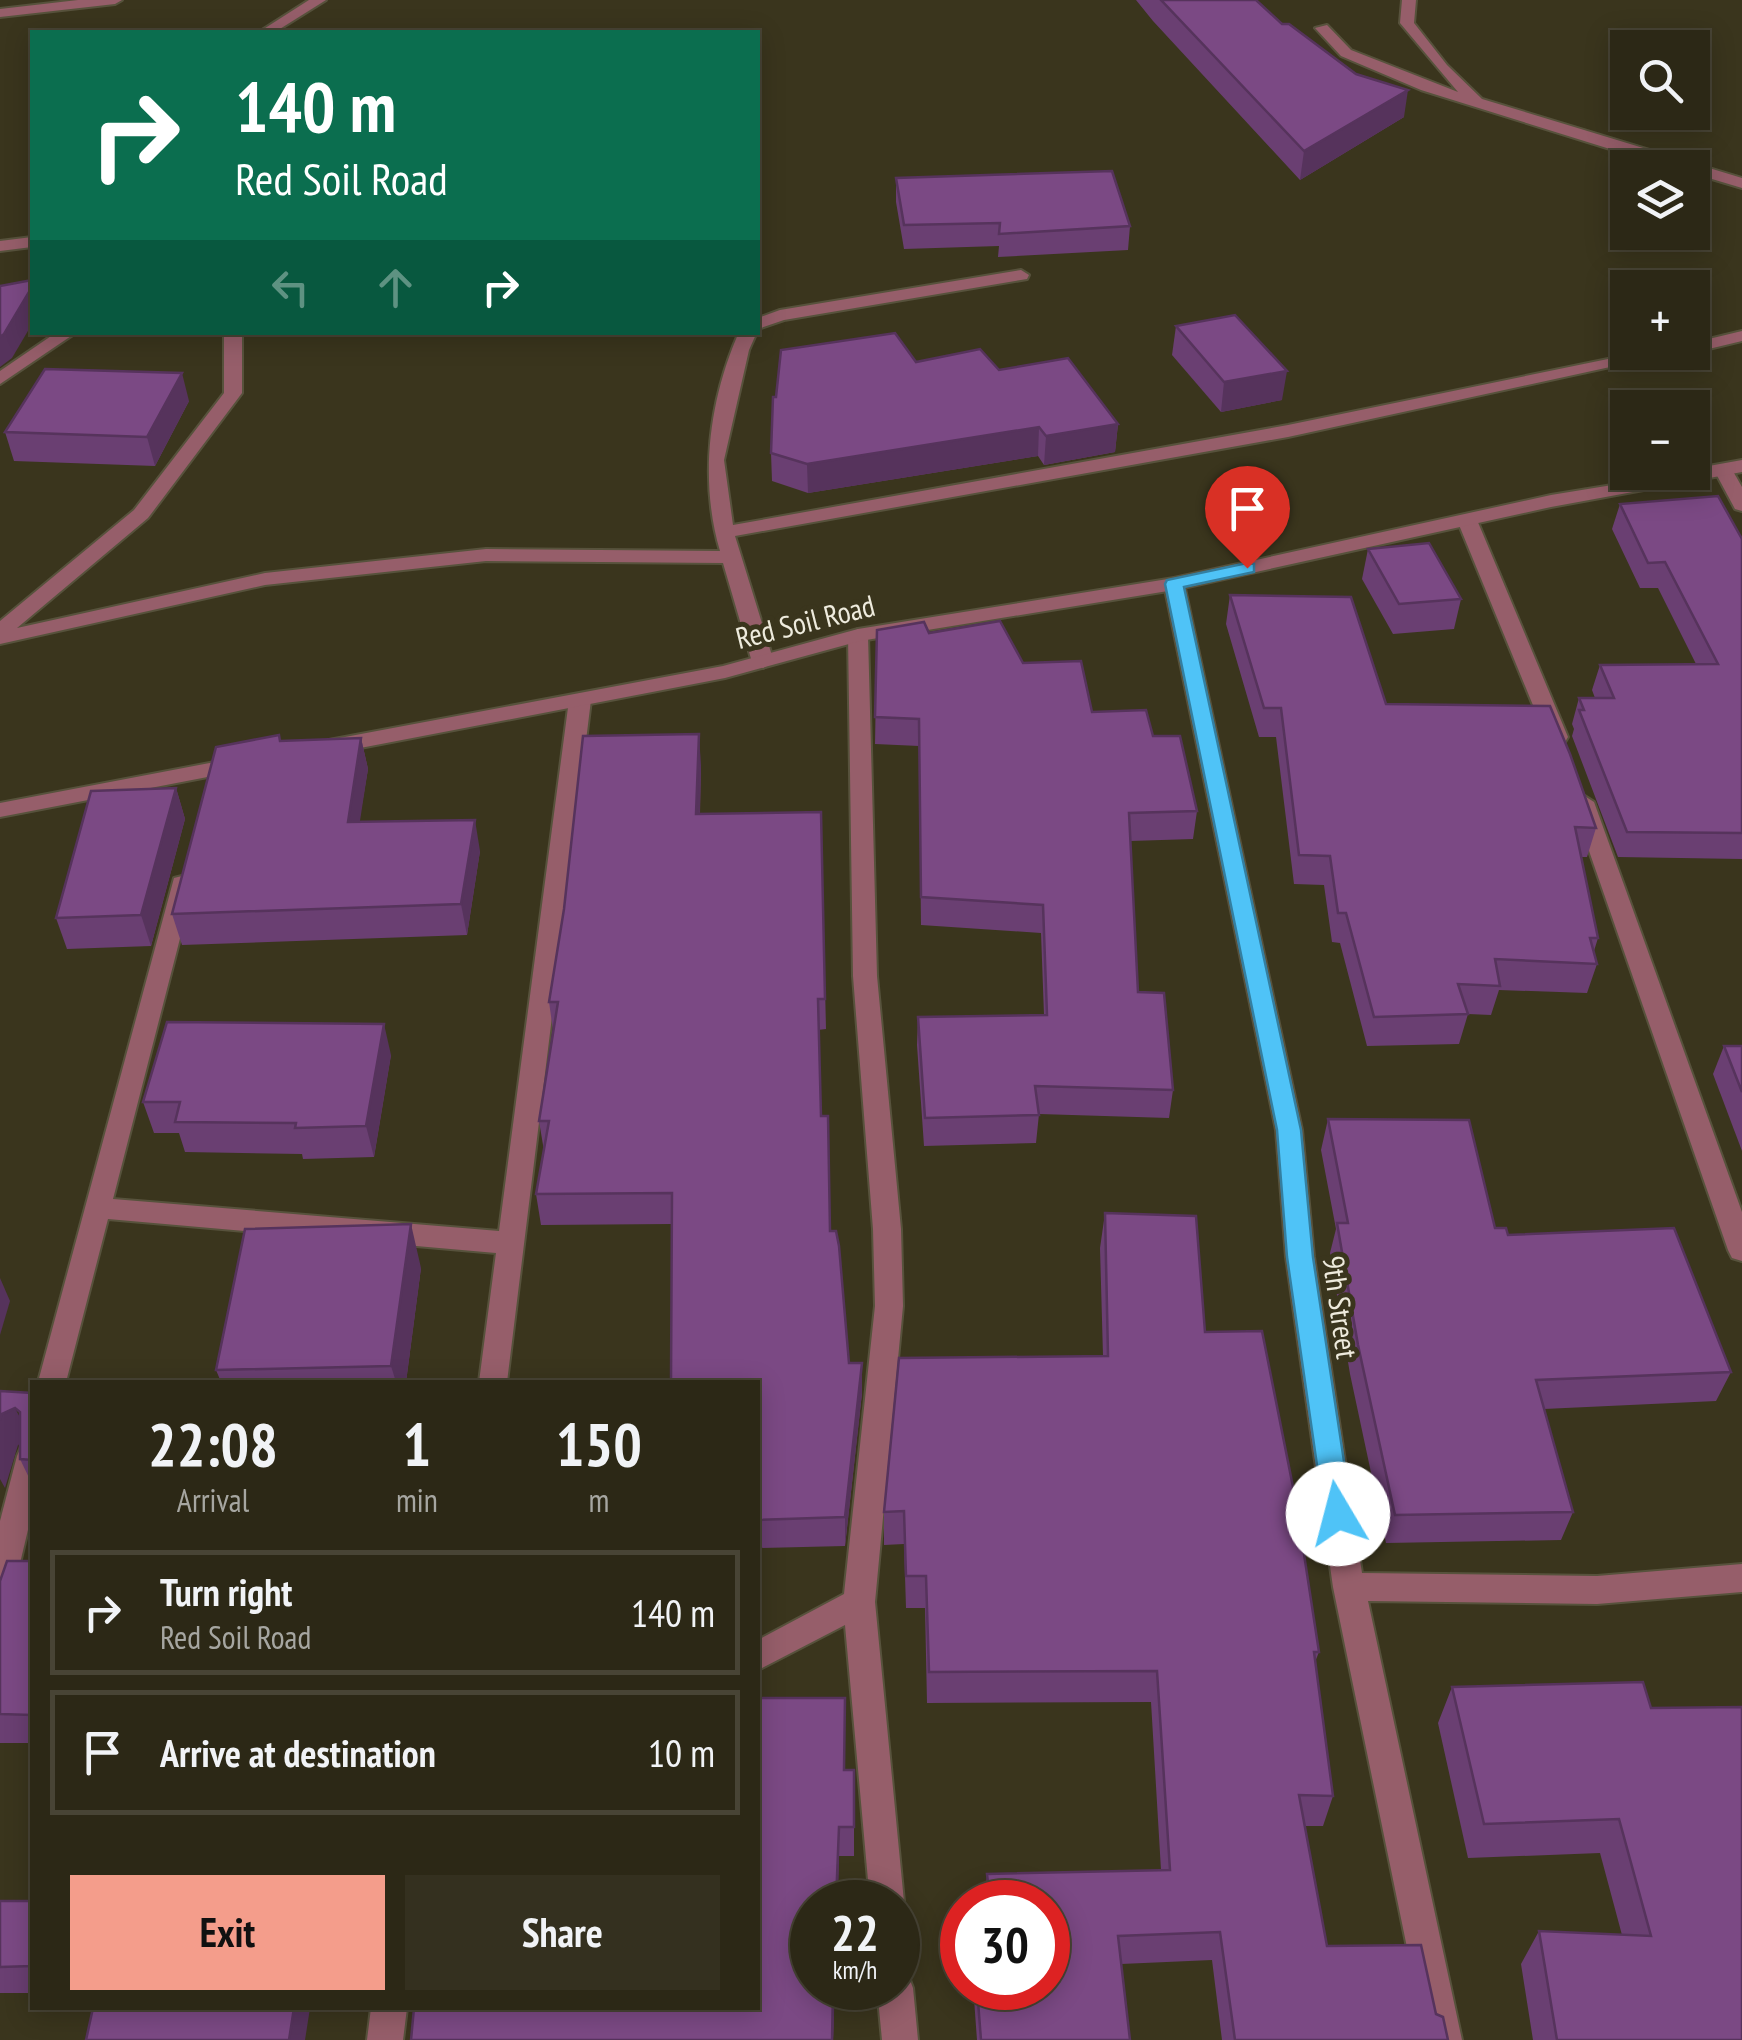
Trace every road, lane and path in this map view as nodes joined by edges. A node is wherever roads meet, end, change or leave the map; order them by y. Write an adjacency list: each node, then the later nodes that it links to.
1 (116, 0): 4 (street)
2 (320, 0): 6 (street)
3 (1409, 0): 7 (street)
4 (0, 13)
5 (1322, 28): 7 (street)
6 (269, 30)
7 (1480, 107): 8 (street)
8 (1629, 150)
9 (1710, 174): 10 (street)
10 (1742, 183)
11 (30, 242): 12 (street)
12 (0, 246)
13 (1021, 275): 14 (street)
14 (760, 323)
15 (65, 335): 21 (street)
16 (233, 335): 28 (street)
17 (747, 335): 25 (street)
18 (1742, 336): 19 (street)
19 (1710, 344)
20 (1610, 365): 25 (street)
21 (0, 379)
22 (1732, 468): 23 (street); 24 (street, Red Soil Road)
23 (1742, 505)
24 (1467, 520): 27 (street, Red Soil Road); 38 (street)
25 (724, 532): 26 (street)
26 (730, 557): 28 (street); 30 (street)
27 (1174, 584): 29 (street, Red Soil Road); 44 (street, 9th Street)
28 (0, 635)
29 (858, 635): 30 (street, Red Soil Road); 45 (street)
30 (762, 662): 31 (street, Red Soil Road)
31 (580, 700): 32 (street, Red Soil Road); 37 (street)
32 (309, 751)
33 (270, 758): 34 (street)
34 (0, 810)
35 (187, 865): 36 (street)
36 (98, 1208): 37 (street); 39 (street)
37 (508, 1243): 40 (street)
38 (1742, 1250)
39 (53, 1380)
40 (493, 1380)
41 (30, 1464): 43 (street)
42 (1742, 1578): 44 (street)
43 (0, 1580)
44 (1349, 1587): 52 (street, 9th Street)
45 (859, 1602): 46 (street); 47 (street)
46 (760, 1655)
47 (885, 1880)
48 (389, 2010): 50 (street)
49 (897, 2010): 51 (street)
50 (385, 2040)
51 (900, 2040)
52 (1444, 2040)

